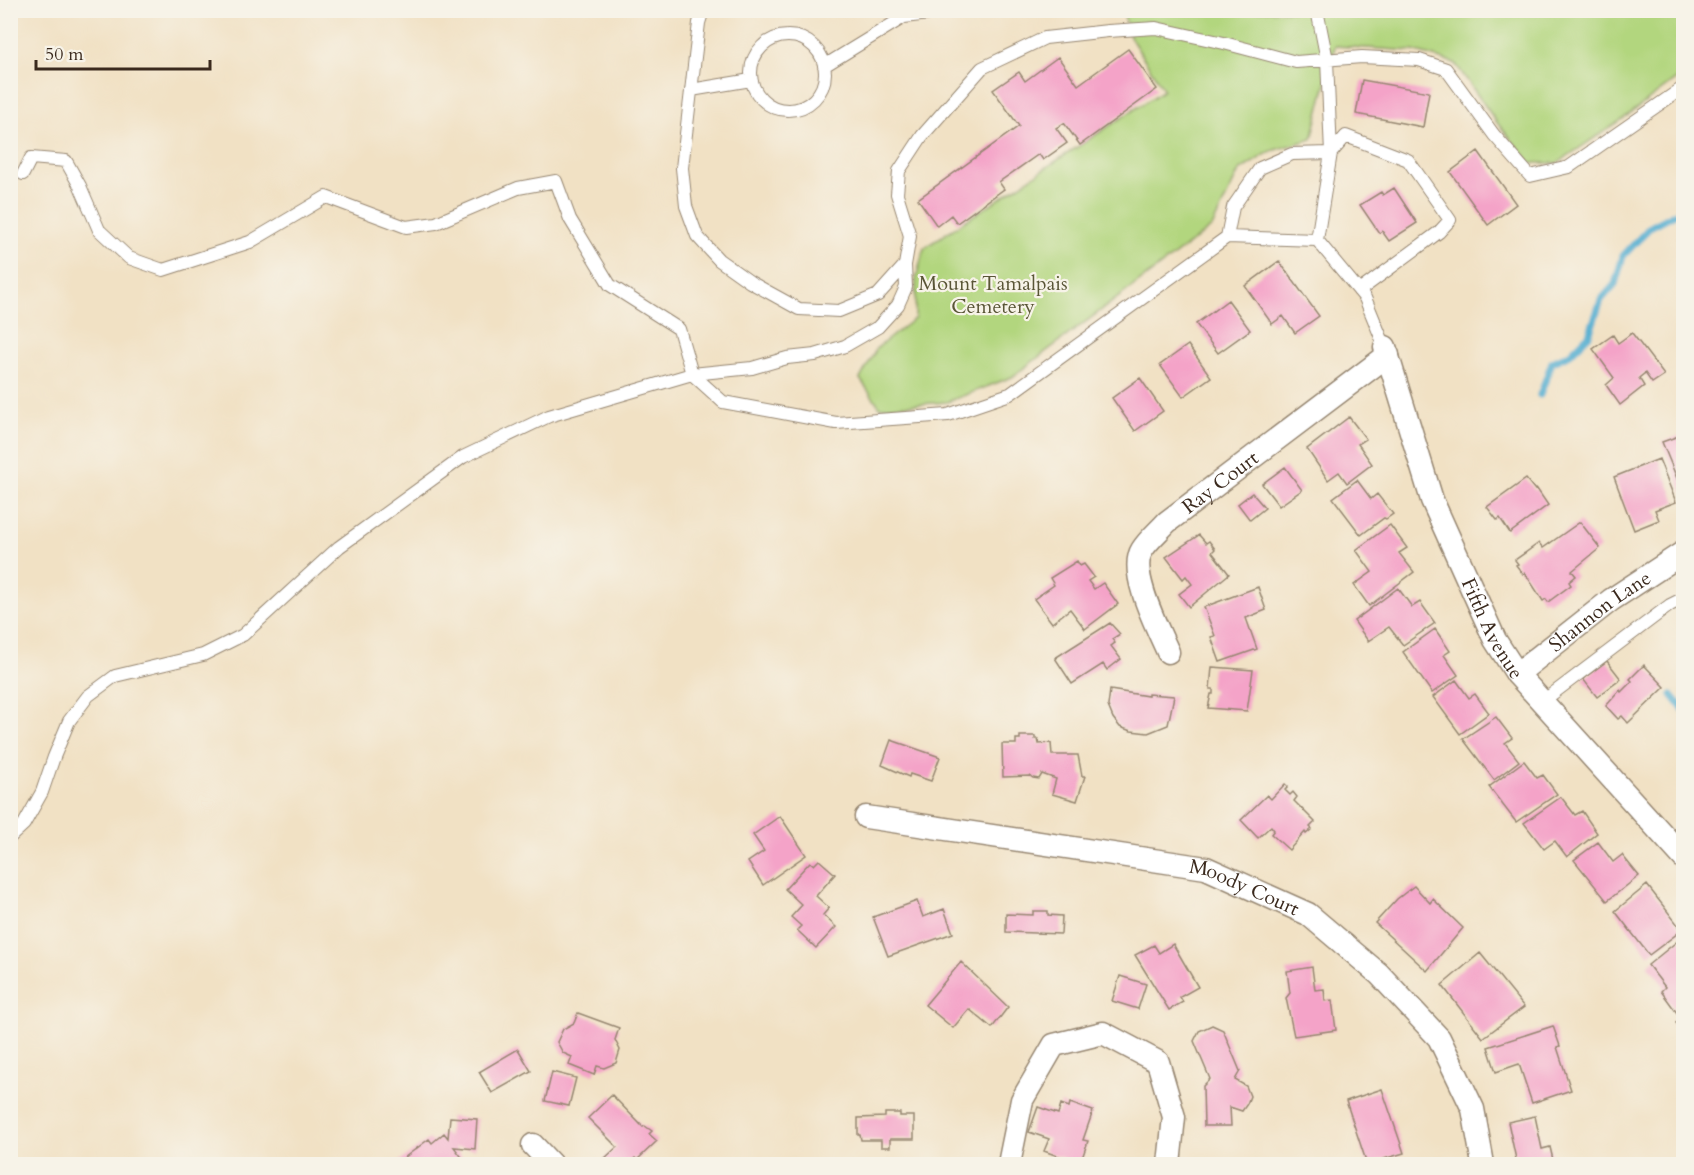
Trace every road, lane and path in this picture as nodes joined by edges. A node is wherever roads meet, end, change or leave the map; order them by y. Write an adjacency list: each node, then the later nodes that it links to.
1 (703, 10): 8 (lane)
2 (963, 10): 5 (lane)
3 (1317, 10): 4 (lane)
4 (1327, 60): 7 (lane); 9 (lane); 13 (lane)
5 (824, 66): 6 (lane); 6 (lane)
6 (751, 80): 8 (lane)
7 (1683, 87)
8 (691, 90): 13 (lane)
9 (1332, 153): 11 (lane); 12 (lane); 14 (lane)
10 (22, 174): 16 (lane)
11 (1227, 237): 12 (lane); 16 (lane)
12 (1317, 240): 14 (lane)
13 (905, 265): 16 (lane)
14 (1359, 291): 15 (lane)
15 (1386, 351): 19 (street, Ray Court); 20 (street, Fifth Avenue)
16 (692, 374): 23 (lane)
17 (1683, 552): 20 (street, Shannon Lane)
18 (1683, 598): 21 (lane)
19 (1168, 652)
20 (1517, 674): 21 (street, Fifth Avenue)
21 (1544, 701): 24 (street, Fifth Avenue)
22 (866, 817): 29 (street, Moody Court)
23 (10, 837)
24 (1683, 858)
25 (532, 1145): 26 (street)
26 (551, 1164)
27 (1009, 1164): 28 (street)
28 (1169, 1164)
29 (1483, 1164)

